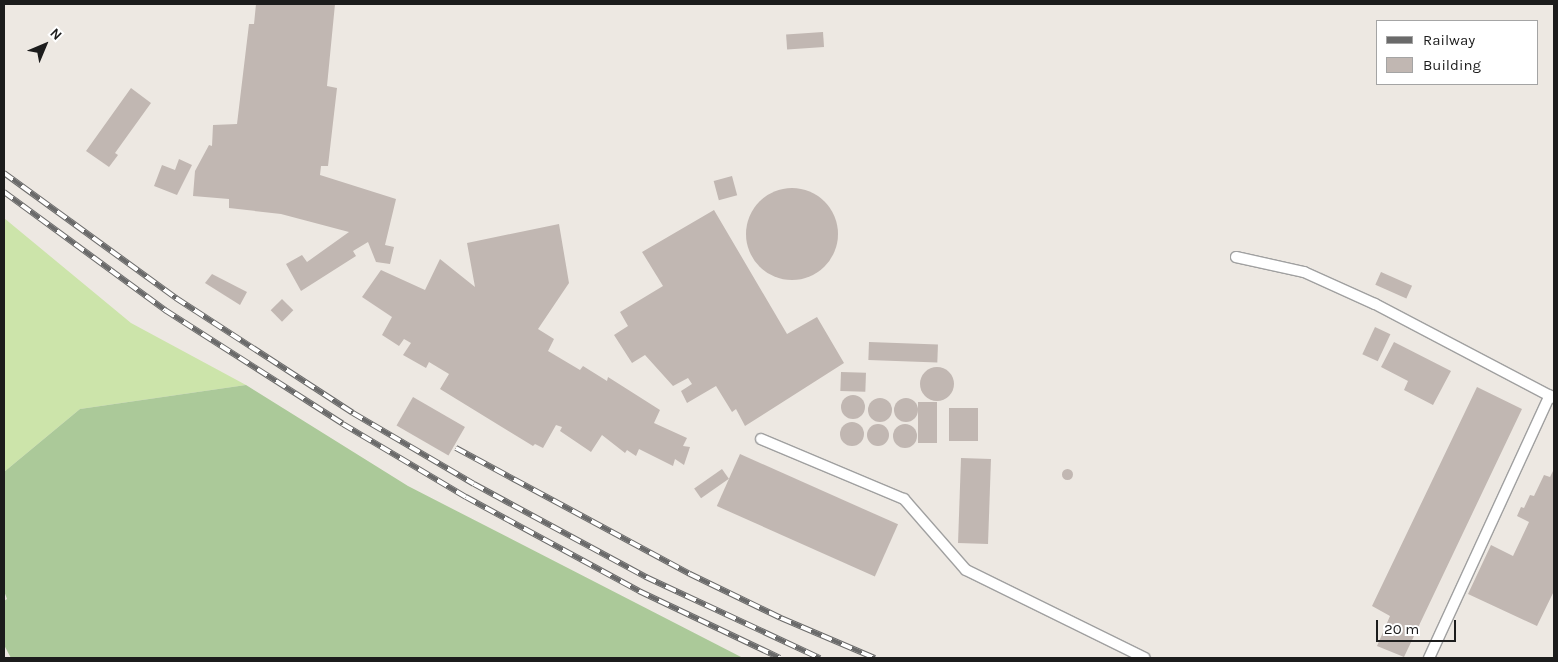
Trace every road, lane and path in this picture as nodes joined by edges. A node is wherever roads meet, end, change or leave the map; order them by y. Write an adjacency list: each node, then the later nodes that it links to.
1 (1236, 256): 2 (lane)
2 (1552, 396): 5 (lane)
3 (761, 439): 4 (lane)
4 (1145, 658)
5 (1429, 658)

